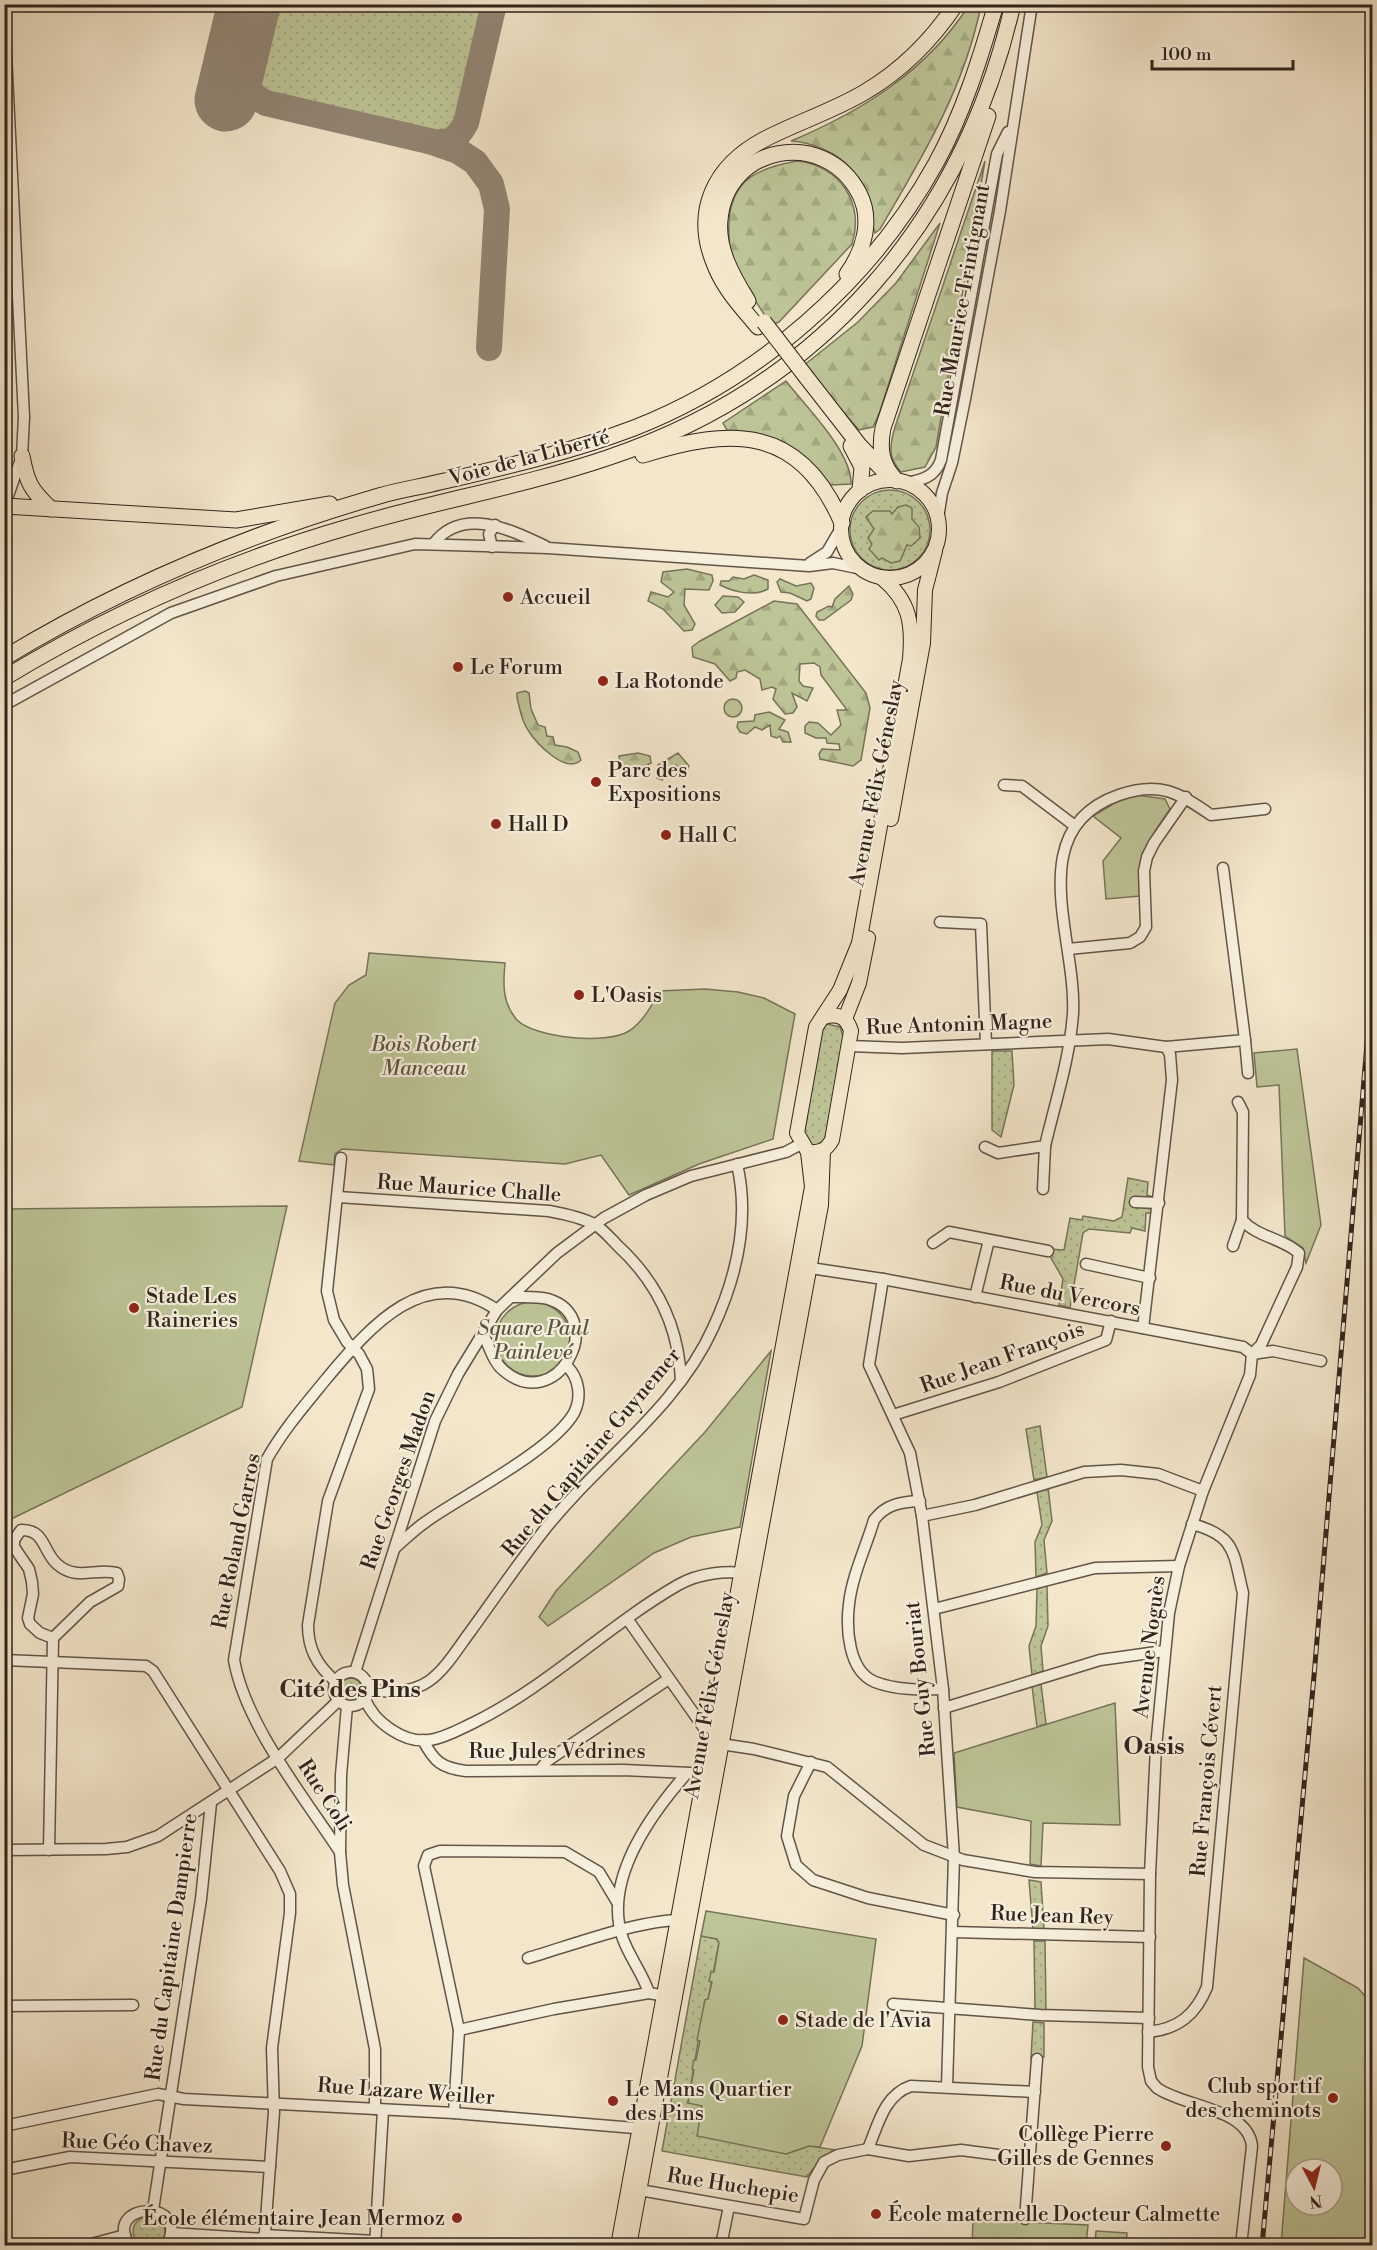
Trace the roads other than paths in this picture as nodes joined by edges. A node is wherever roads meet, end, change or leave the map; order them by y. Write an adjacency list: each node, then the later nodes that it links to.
1 (956, 4): 9 (highway)
2 (996, 4): 8 (highway, Voie de la Liberté)
3 (1013, 4): 13 (highway, Voie de la Liberté)
4 (1020, 4): 12 (highway)
5 (1032, 4): 7 (street, Rue Maurice Trintignant)
6 (4, 14): 11 (street)
7 (1017, 88): 12 (street, Rue Maurice Trintignant); 18 (street, Rue Maurice Trintignant)
8 (830, 299): 9 (highway); 15 (highway, Voie de la Liberté)
9 (761, 325): 10 (highway, bridge)
10 (804, 380): 12 (highway); 14 (highway)
11 (22, 456): 16 (street); 17 (highway)
12 (901, 482): 14 (main road); 18 (main road)
13 (507, 486): 20 (highway); 29 (highway, Voie de la Liberté)
14 (860, 490): 20 (main road)
15 (381, 495): 17 (highway); 28 (highway, Voie de la Liberté)
16 (5, 506): 17 (highway)
17 (51, 508)
18 (938, 518): 24 (main road)
19 (495, 525): 21 (street); 22 (street); 23 (street)
20 (841, 525): 25 (street); 26 (main road)
21 (434, 543): 22 (street); 30 (street)
22 (492, 547): 23 (street)
23 (548, 548): 25 (street)
24 (935, 551): 27 (main road); 39 (main road, Avenue Félix Géneslay)
25 (801, 565): 26 (street)
26 (862, 570): 27 (main road)
27 (882, 578): 38 (main road, Avenue Félix Géneslay)
28 (4, 658)
29 (4, 678)
30 (4, 705)
31 (1004, 785): 34 (street)
32 (1186, 797): 33 (street); 34 (street); 37 (street)
33 (1264, 809)
34 (1075, 826): 37 (street)
35 (1223, 868): 41 (street)
36 (940, 922): 42 (street)
37 (1068, 950): 40 (street)
38 (824, 1017): 39 (main road); 49 (main road, Avenue Félix Géneslay)
39 (845, 1019): 43 (main road)
40 (1070, 1040): 42 (street, Rue Antonin Magne); 44 (street, Rue Antonin Magne); 47 (street)
41 (1245, 1040): 44 (street, Rue Antonin Magne); 45 (street)
42 (986, 1044): 43 (street, Rue Antonin Magne)
43 (849, 1046): 50 (main road)
44 (1166, 1047): 56 (street)
45 (1248, 1073)
46 (1238, 1102): 57 (street)
47 (1045, 1146): 48 (street); 53 (street)
48 (985, 1147)
49 (804, 1148): 50 (main road); 52 (street); 64 (main road, Avenue Félix Géneslay)
50 (823, 1151): 64 (main road, Avenue Félix Géneslay)
51 (341, 1158): 54 (street)
52 (737, 1164): 58 (street); 77 (street, Rue du Capitaine Guynemer)
53 (1043, 1189)
54 (338, 1197): 58 (street, Rue Maurice Challe); 73 (street)
55 (1135, 1202): 56 (street)
56 (1159, 1203): 65 (street)
57 (1242, 1220): 61 (street); 74 (street)
58 (595, 1225): 67 (street); 77 (street)
59 (989, 1240): 60 (street); 62 (street); 68 (street)
60 (933, 1243)
61 (1233, 1246)
62 (1048, 1251)
63 (1086, 1264): 65 (street)
64 (803, 1267): 66 (street, Rue du Vercors); 85 (main road, Avenue Félix Géneslay)
65 (1150, 1278): 71 (street)
66 (883, 1279): 68 (street, Rue du Vercors); 78 (street, Rue Guy Bouriat)
67 (511, 1296): 69 (street); 76 (street)
68 (975, 1297): 70 (street, Rue du Vercors)
69 (497, 1310): 72 (street, Rue Georges Madon); 73 (street, Rue Roland Garros)
70 (1111, 1321): 71 (street, Rue du Vercors); 78 (street, Rue Jean François)
71 (1143, 1328): 74 (street, Rue du Vercors)
72 (483, 1334): 76 (street); 83 (street, Rue Georges Madon)
73 (353, 1347): 94 (street); 102 (street, Rue Roland Garros)
74 (1252, 1354): 75 (street, Rue du Vercors); 79 (street, Avenue Noguès)
75 (1321, 1361)
76 (567, 1366): 83 (street)
77 (681, 1381): 95 (street, Rue du Capitaine Guynemer)
78 (893, 1415): 80 (street, Rue Guy Bouriat)
79 (1203, 1491): 81 (street); 82 (street, Avenue Noguès)
80 (920, 1501): 81 (street, Rue Guy Bouriat); 96 (street)
81 (922, 1516): 86 (street, Rue Guy Bouriat)
82 (1192, 1524): 84 (street, Avenue Noguès); 129 (street, Rue François Cévert)
83 (394, 1548): 92 (street, Rue Georges Madon)
84 (1179, 1566): 86 (street); 89 (street, Avenue Noguès)
85 (747, 1573): 87 (street); 101 (main road, Avenue Félix Géneslay)
86 (934, 1609): 96 (street, Rue Guy Bouriat)
87 (628, 1620): 93 (street); 100 (street)
88 (54, 1638): 88 (street); 91 (street)
89 (1164, 1651): 99 (street); 113 (street, Avenue Noguès)
90 (4, 1660): 91 (street)
91 (53, 1661): 107 (street); 110 (street)
92 (355, 1672): 94 (street); 95 (street)
93 (667, 1680): 101 (street); 104 (street)
94 (335, 1681): 98 (street)
95 (368, 1687): 97 (street)
96 (943, 1689): 99 (street, Rue Guy Bouriat)
97 (365, 1699): 98 (street); 100 (street)
98 (343, 1703): 102 (street); 111 (street)
99 (944, 1708): 112 (street, Rue Guy Bouriat)
100 (423, 1740): 104 (street, Rue Jules Védrines)
101 (716, 1741): 103 (street); 106 (main road, Avenue Félix Géneslay)
102 (278, 1758): 107 (street); 111 (street, Rue Coli)
103 (811, 1762): 112 (street); 115 (street)
104 (540, 1770): 105 (street, Rue Jules Védrines)
105 (687, 1773): 106 (street, Rue Jules Védrines); 114 (street)
106 (710, 1774): 116 (main road, Avenue Félix Géneslay)
107 (230, 1791): 108 (street); 134 (street)
108 (211, 1803): 110 (street); 133 (street, Rue du Capitaine Dampierre)
109 (4, 1850): 110 (street)
110 (49, 1850)
111 (340, 1852): 135 (street)
112 (954, 1857): 113 (street); 115 (street, Rue Guy Bouriat)
113 (1150, 1874): 119 (street, Avenue Noguès)
114 (617, 1902): 117 (street); 128 (street)
115 (954, 1915): 118 (street, Rue Guy Bouriat)
116 (683, 1920): 117 (street); 122 (main road, Avenue Félix Géneslay)
117 (621, 1931): 120 (street); 121 (street)
118 (953, 1932): 119 (street, Rue Jean Rey); 126 (street, Rue Guy Bouriat)
119 (1150, 1937): 127 (street, Avenue Noguès)
120 (528, 1958)
121 (649, 1993): 122 (street); 128 (street)
122 (669, 1997): 138 (main road, Avenue Félix Géneslay)
123 (893, 2004): 126 (street)
124 (133, 2005): 125 (street)
125 (4, 2006)
126 (951, 2006): 127 (street); 131 (street, Rue Guy Bouriat)
127 (1149, 2018): 129 (street, Avenue Noguès)
128 (459, 2030): 136 (street)
129 (1148, 2032): 158 (street, Avenue Noguès)
130 (1037, 2059): 132 (street)
131 (947, 2087): 132 (street); 139 (street)
132 (1035, 2092): 140 (street)
133 (169, 2096): 134 (street, Rue Lazare Weiller); 137 (street, Rue Lazare Weiller); 141 (street, Rue du Capitaine Dampierre)
134 (273, 2102): 135 (street, Rue Lazare Weiller); 142 (street)
135 (379, 2109): 136 (street, Rue Lazare Weiller); 151 (street)
136 (454, 2113): 138 (street, Rue Lazare Weiller)
137 (4, 2126)
138 (645, 2129): 144 (main road, Avenue Félix Géneslay)
139 (868, 2149): 140 (street, Rue Huchepie); 145 (street, Rue Huchepie)
140 (1030, 2159): 147 (street)
141 (159, 2163): 142 (street, Rue Géo Chavez); 143 (street, Rue Géo Chavez); 146 (street, Rue du Capitaine Dampierre)
142 (270, 2167): 150 (street)
143 (4, 2170)
144 (634, 2189): 145 (street, Rue Huchepie); 155 (main road, Avenue Félix Géneslay); 156 (main road, Avenue Félix Géneslay)
145 (729, 2206): 157 (street)
146 (153, 2210): 148 (street); 149 (street)
147 (1025, 2219)
148 (171, 2233): 150 (street); 154 (street)
149 (125, 2235): 152 (street); 153 (street)
150 (264, 2240): 151 (street)
151 (375, 2243)
152 (84, 2246)
153 (130, 2246)
154 (166, 2246)
155 (618, 2246)
156 (629, 2246)
157 (721, 2246)
158 (1241, 2246)

